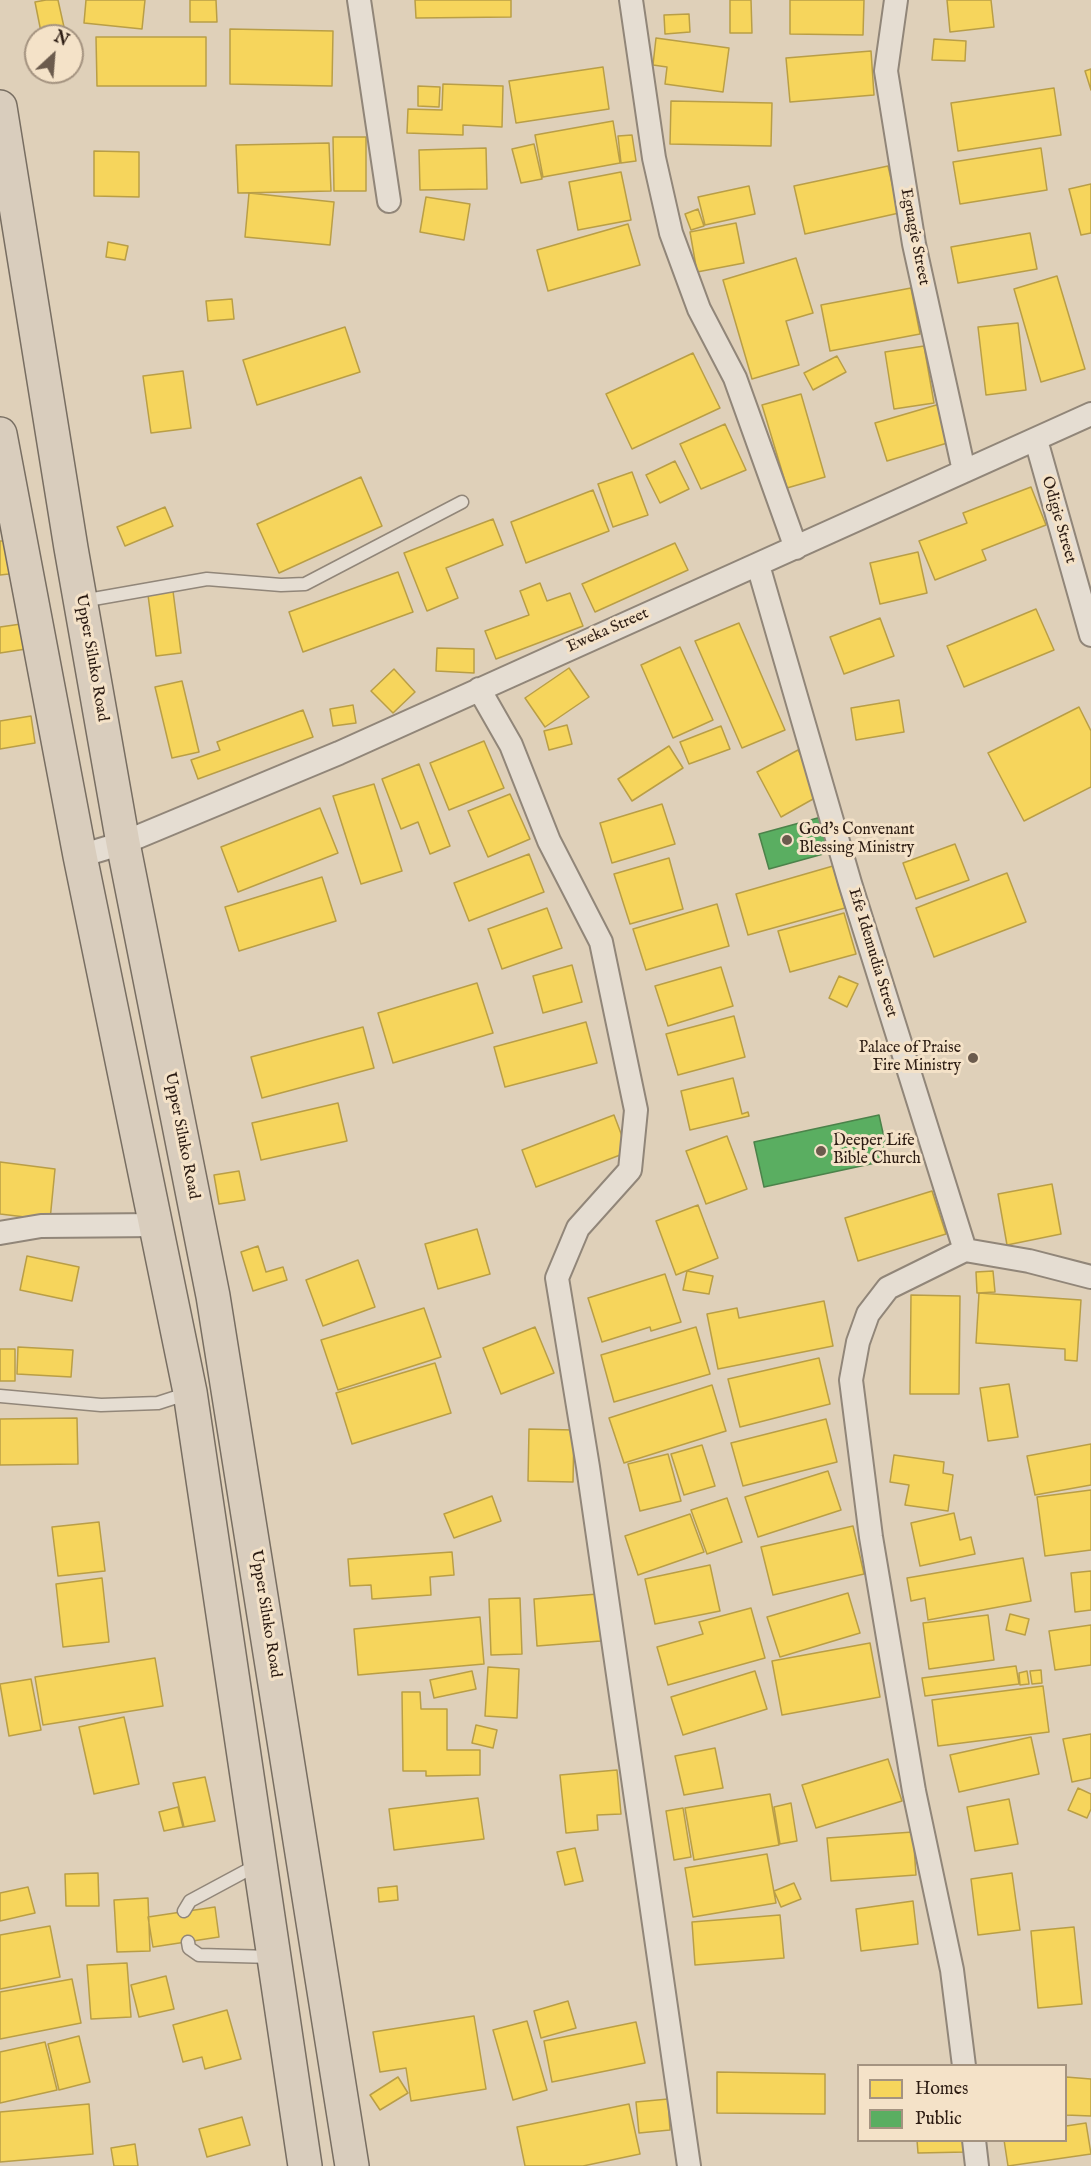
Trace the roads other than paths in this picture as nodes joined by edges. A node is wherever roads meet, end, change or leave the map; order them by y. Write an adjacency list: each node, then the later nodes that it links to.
1 (358, 0): 5 (street)
2 (631, 0): 11 (street)
3 (896, 0): 9 (street, Eguagie Street)
4 (0, 107): 13 (main road, Upper Siluko Road)
5 (389, 201)
6 (1091, 414): 8 (street, Eweka Street)
7 (0, 434): 17 (main road)
8 (1035, 440): 9 (street, Eweka Street); 14 (street, Odigie Street)
9 (964, 471): 11 (street, Eweka Street)
10 (462, 502): 13 (lane)
11 (795, 548): 12 (street, Eweka Street)
12 (758, 565): 15 (street, Eweka Street); 20 (street, Efe Idemudia Street)
13 (81, 601): 16 (main road, Upper Siluko Road)
14 (1091, 635)
15 (478, 689): 16 (street, Eweka Street); 32 (street)
16 (123, 843): 17 (street); 31 (main road, Upper Siluko Road)
17 (80, 856): 18 (main road)
18 (158, 1225): 19 (street); 22 (main road)
19 (0, 1233)
20 (965, 1250): 21 (street); 28 (street)
21 (1091, 1277)
22 (190, 1392): 23 (lane); 24 (main road)
23 (0, 1396)
24 (261, 1863): 25 (lane); 27 (main road)
25 (184, 1911)
26 (188, 1942): 27 (lane)
27 (275, 1957): 30 (main road)
28 (964, 2064)
29 (974, 2142): 33 (street)
30 (305, 2166)
31 (352, 2166)
32 (689, 2166)
33 (977, 2166)

